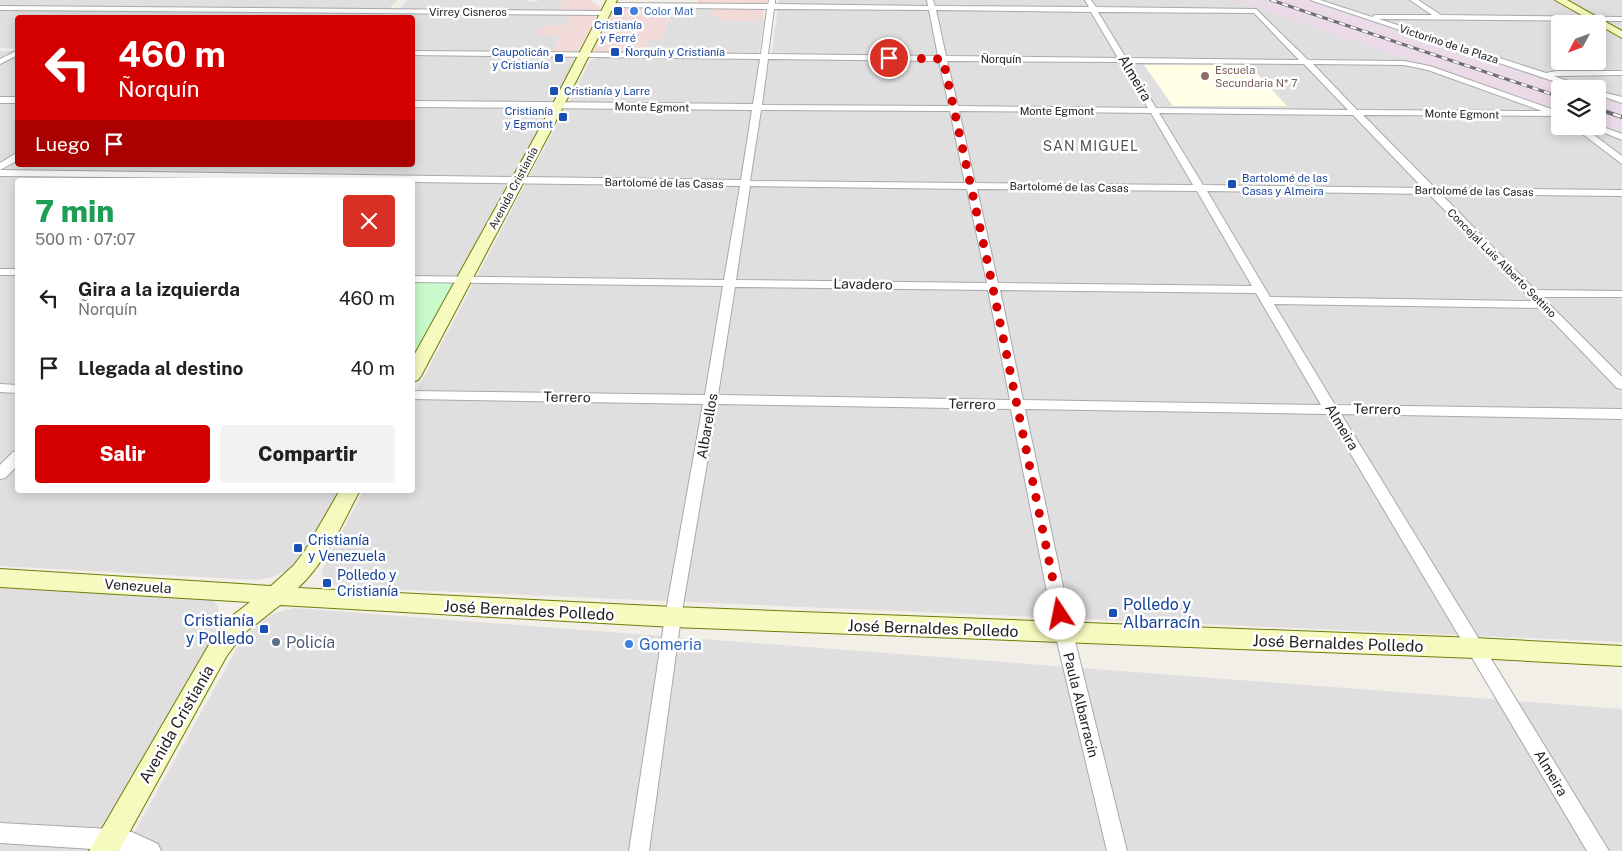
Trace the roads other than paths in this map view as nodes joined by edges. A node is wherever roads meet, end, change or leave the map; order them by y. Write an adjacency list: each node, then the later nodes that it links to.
1 (109, 0): 14 (street)
2 (240, 0): 15 (street)
3 (599, 0): 11 (main road)
4 (1088, 0): 16 (street, Almeira)
5 (1313, 0): 24 (street, Victorino de la Plaza)
6 (1413, 0): 23 (street)
7 (1560, 0): 22 (main road)
8 (1232, 3): 17 (street)
9 (771, 4): 10 (street, Virrey Cisneros); 11 (street, Virrey Cisneros); 35 (street, Albarellos)
10 (931, 4): 16 (street, Virrey Cisneros); 36 (street, Paula Albarracín)
11 (609, 6): 13 (street, Virrey Cisneros); 34 (main road, Avenida Cristianía)
12 (0, 8): 14 (street, Virrey Cisneros)
13 (394, 8): 15 (street, Virrey Cisneros); 21 (street)
14 (94, 9): 15 (street, Virrey Cisneros); 19 (street)
15 (227, 9): 20 (street)
16 (1094, 10): 17 (street, Virrey Cisneros); 37 (street, Almeira)
17 (1256, 11): 18 (street); 39 (street, Concejal Luis Alberto Settino)
18 (1273, 14)
19 (84, 15)
20 (220, 15)
21 (388, 15)
22 (1587, 15)
23 (1438, 17): 24 (street); 25 (street)
24 (1368, 18): 41 (street, Victorino de la Plaza)
25 (1551, 18)
26 (1606, 18): 27 (street)
27 (1622, 19)
28 (1606, 26): 29 (main road)
29 (1622, 35)
30 (9, 50): 31 (street)
31 (15, 51)
32 (15, 53): 38 (street)
33 (415, 53): 34 (street, Ñorquín)
34 (584, 55): 35 (street, Ñorquín); 48 (main road, Avenida Cristianía)
35 (763, 57): 36 (street, Ñorquín); 49 (street, Albarellos)
36 (943, 59): 37 (street, Ñorquín); 50 (street, Paula Albarracín)
37 (1124, 60): 39 (street, Ñorquín); 51 (street, Almeira)
38 (0, 62)
39 (1307, 62): 52 (street, Ñorquín); 53 (street, Concejal Luis Alberto Settino)
40 (1622, 73): 41 (street)
41 (1546, 76): 42 (street, Victorino de la Plaza)
42 (1558, 80)
43 (1606, 95): 46 (street)
44 (0, 100): 45 (street)
45 (15, 100)
46 (1622, 100)
47 (415, 104): 48 (street, Monte Egmont)
48 (558, 106): 49 (street, Monte Egmont); 64 (main road, Avenida Cristianía)
49 (757, 108): 50 (street, Monte Egmont); 65 (street, Albarellos)
50 (955, 110): 51 (street, Monte Egmont); 66 (street, Paula Albarracín)
51 (1154, 112): 53 (street, Monte Egmont); 67 (street, Almeira)
52 (1551, 112)
53 (1357, 113): 54 (street, Monte Egmont); 68 (street, Concejal Luis Alberto Settino)
54 (1551, 114)
55 (1606, 131): 57 (street)
56 (1588, 135): 59 (street)
57 (1622, 136)
58 (15, 157): 60 (street)
59 (1622, 161)
60 (0, 167)
61 (0, 173): 62 (street, Bartolomé de las Casas)
62 (252, 178)
63 (415, 180): 64 (street, Bartolomé de las Casas)
64 (516, 181): 65 (street, Bartolomé de las Casas); 73 (main road, Avenida Cristianía)
65 (745, 184): 66 (street, Bartolomé de las Casas); 74 (street, Albarellos)
66 (971, 186): 67 (street, Bartolomé de las Casas); 75 (street, Paula Albarracín)
67 (1202, 189): 68 (street, Bartolomé de las Casas); 78 (street, Almeira)
68 (1431, 191): 69 (street, Bartolomé de las Casas); 76 (street, Concejal Luis Alberto Settino)
69 (1622, 193)
70 (0, 272): 71 (street)
71 (15, 272)
72 (415, 279): 73 (street, Lavadero)
73 (464, 279): 74 (street, Lavadero); 80 (main road, Avenida Cristianía)
74 (730, 283): 75 (street, Lavadero); 85 (street, Albarellos)
75 (993, 286): 78 (street, Lavadero); 86 (street, Paula Albarracín)
76 (1531, 293): 77 (street); 79 (street, Concejal Luis Alberto Settino)
77 (1622, 294)
78 (1265, 295): 79 (street, Lavadero); 87 (street, Almeira)
79 (1542, 305): 81 (street, Concejal Luis Alberto Settino)
80 (415, 370)
81 (1622, 385)
82 (0, 388): 83 (street)
83 (15, 389)
84 (415, 395): 85 (street, Terrero)
85 (711, 400): 86 (street, Terrero); 94 (street, Albarellos)
86 (1017, 405): 87 (street, Terrero); 95 (street, Paula Albarracín)
87 (1330, 408): 88 (street, Terrero); 96 (street, Almeira)
88 (1622, 414)
89 (15, 459): 90 (street)
90 (0, 474)
91 (348, 493): 93 (main road, Avenida Cristianía)
92 (0, 578): 93 (main road, Venezuela)
93 (275, 596): 94 (main road, José Bernaldes Polledo); 99 (main road, Avenida Cristianía)
94 (673, 617): 95 (main road, José Bernaldes Polledo); 101 (street, Albarellos)
95 (1064, 633): 96 (main road, José Bernaldes Polledo); 102 (street, Paula Albarracín)
96 (1475, 648): 97 (main road, José Bernaldes Polledo); 103 (street, Almeira)
97 (1622, 656)
98 (0, 833): 99 (street)
99 (107, 845): 100 (street)
100 (151, 851)
101 (639, 851)
102 (1117, 851)
103 (1599, 851)

